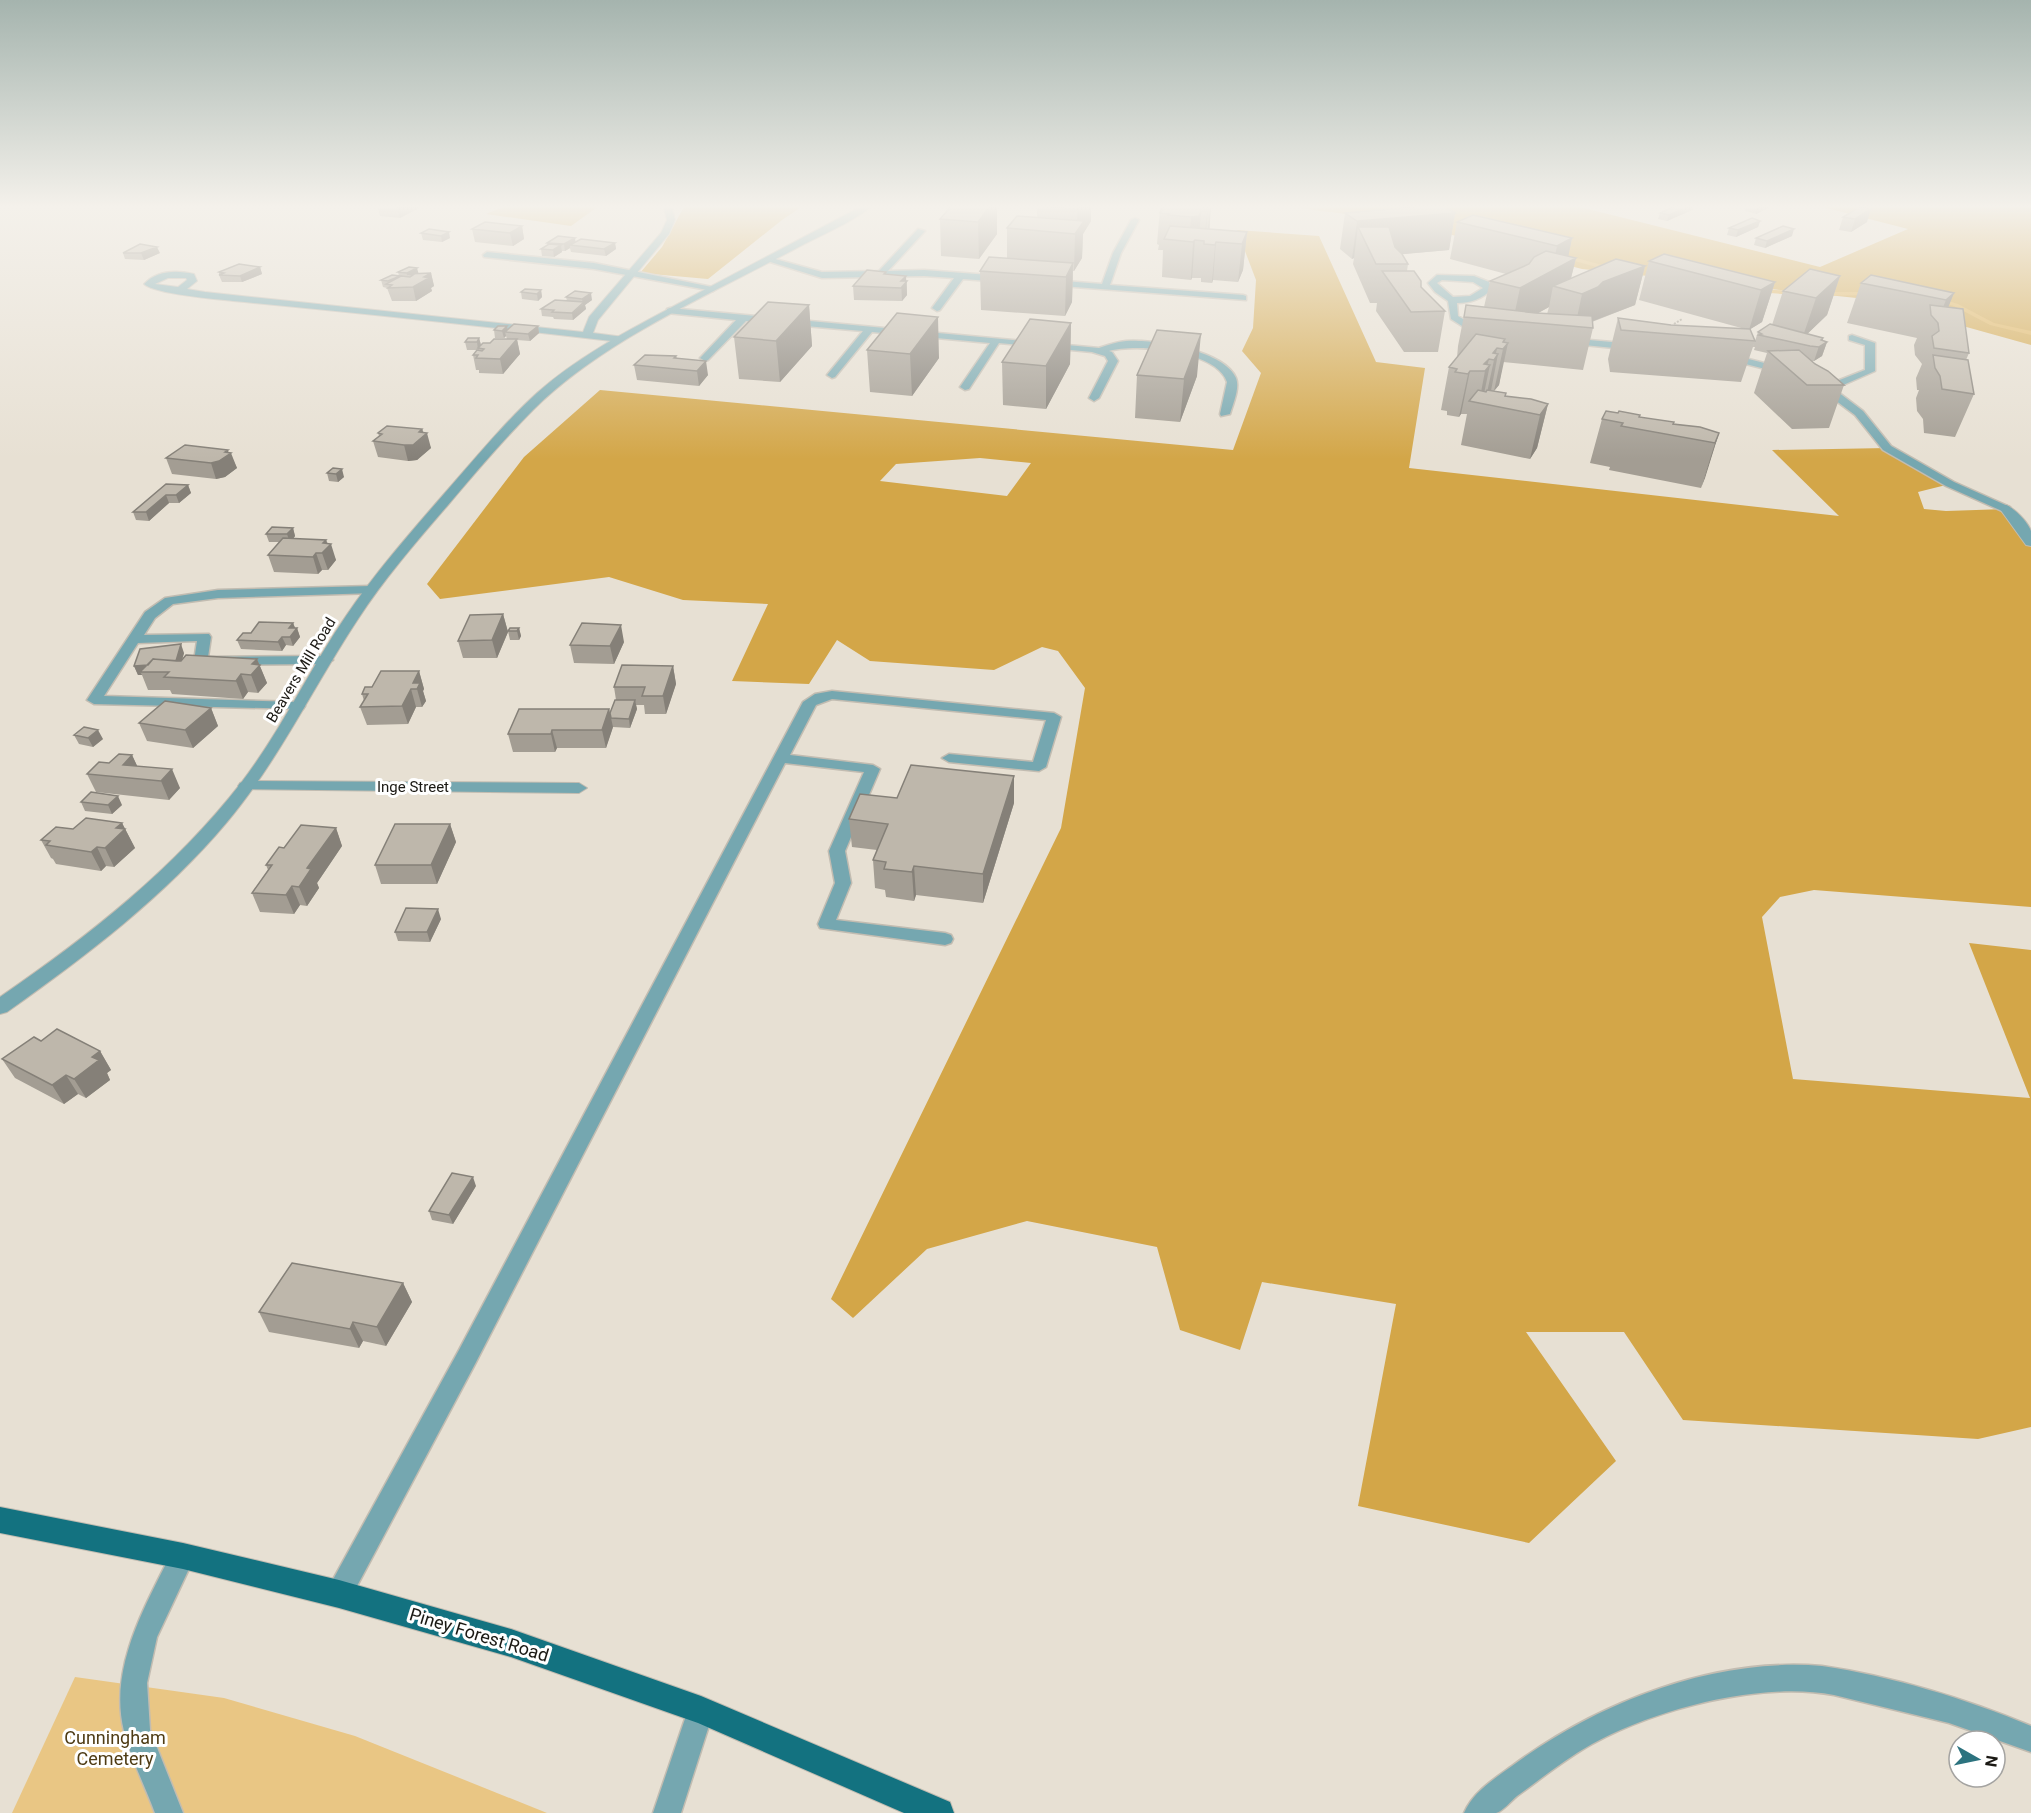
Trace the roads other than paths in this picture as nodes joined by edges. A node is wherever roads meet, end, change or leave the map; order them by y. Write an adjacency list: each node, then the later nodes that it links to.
1 (618, 290): 15 (street)
2 (710, 290): 11 (street, Beavers Mill Road)
3 (950, 290): 10 (lane)
4 (1138, 290): 8 (lane)
5 (1436, 290): 9 (lane)
6 (1487, 290): 9 (lane)
7 (179, 291): 15 (street)
8 (1243, 298)
9 (1452, 301): 14 (lane)
10 (937, 308)
11 (670, 311): 12 (lane); 17 (street, Beavers Mill Road)
12 (744, 317): 13 (lane); 23 (lane)
13 (870, 328): 18 (lane); 24 (lane)
14 (1492, 333)
15 (587, 334): 17 (street)
16 (1852, 338): 29 (lane)
17 (620, 339): 31 (street, Beavers Mill Road)
18 (996, 340): 21 (lane); 26 (lane)
19 (1643, 340): 20 (lane)
20 (1559, 341)
21 (1101, 351): 27 (lane); 28 (lane)
22 (1723, 356): 25 (lane)
23 (705, 358)
24 (832, 375)
25 (1795, 375)
26 (965, 387)
27 (1094, 398)
28 (1225, 414)
29 (2006, 509): 30 (street)
30 (2031, 542)
31 (371, 590): 32 (lane); 33 (street, Beavers Mill Road)
32 (134, 639): 33 (lane); 34 (lane)
33 (326, 660): 34 (street, Beavers Mill Road)
34 (298, 706): 37 (street, Beavers Mill Road)
35 (781, 758): 36 (lane); 39 (lane); 43 (lane)
36 (949, 758)
37 (246, 786): 38 (street, Inge Street); 40 (street, Beavers Mill Road)
38 (579, 788)
39 (945, 939)
40 (0, 1007)
41 (0, 1520): 42 (main road, Piney Forest Road)
42 (183, 1556): 43 (main road, Piney Forest Road); 46 (lane)
43 (339, 1594): 44 (main road, Piney Forest Road)
44 (701, 1710): 47 (lane); 48 (main road, Piney Forest Road)
45 (2031, 1739): 49 (lane)
46 (169, 1813)
47 (667, 1813)
48 (939, 1813)
49 (1478, 1813)

